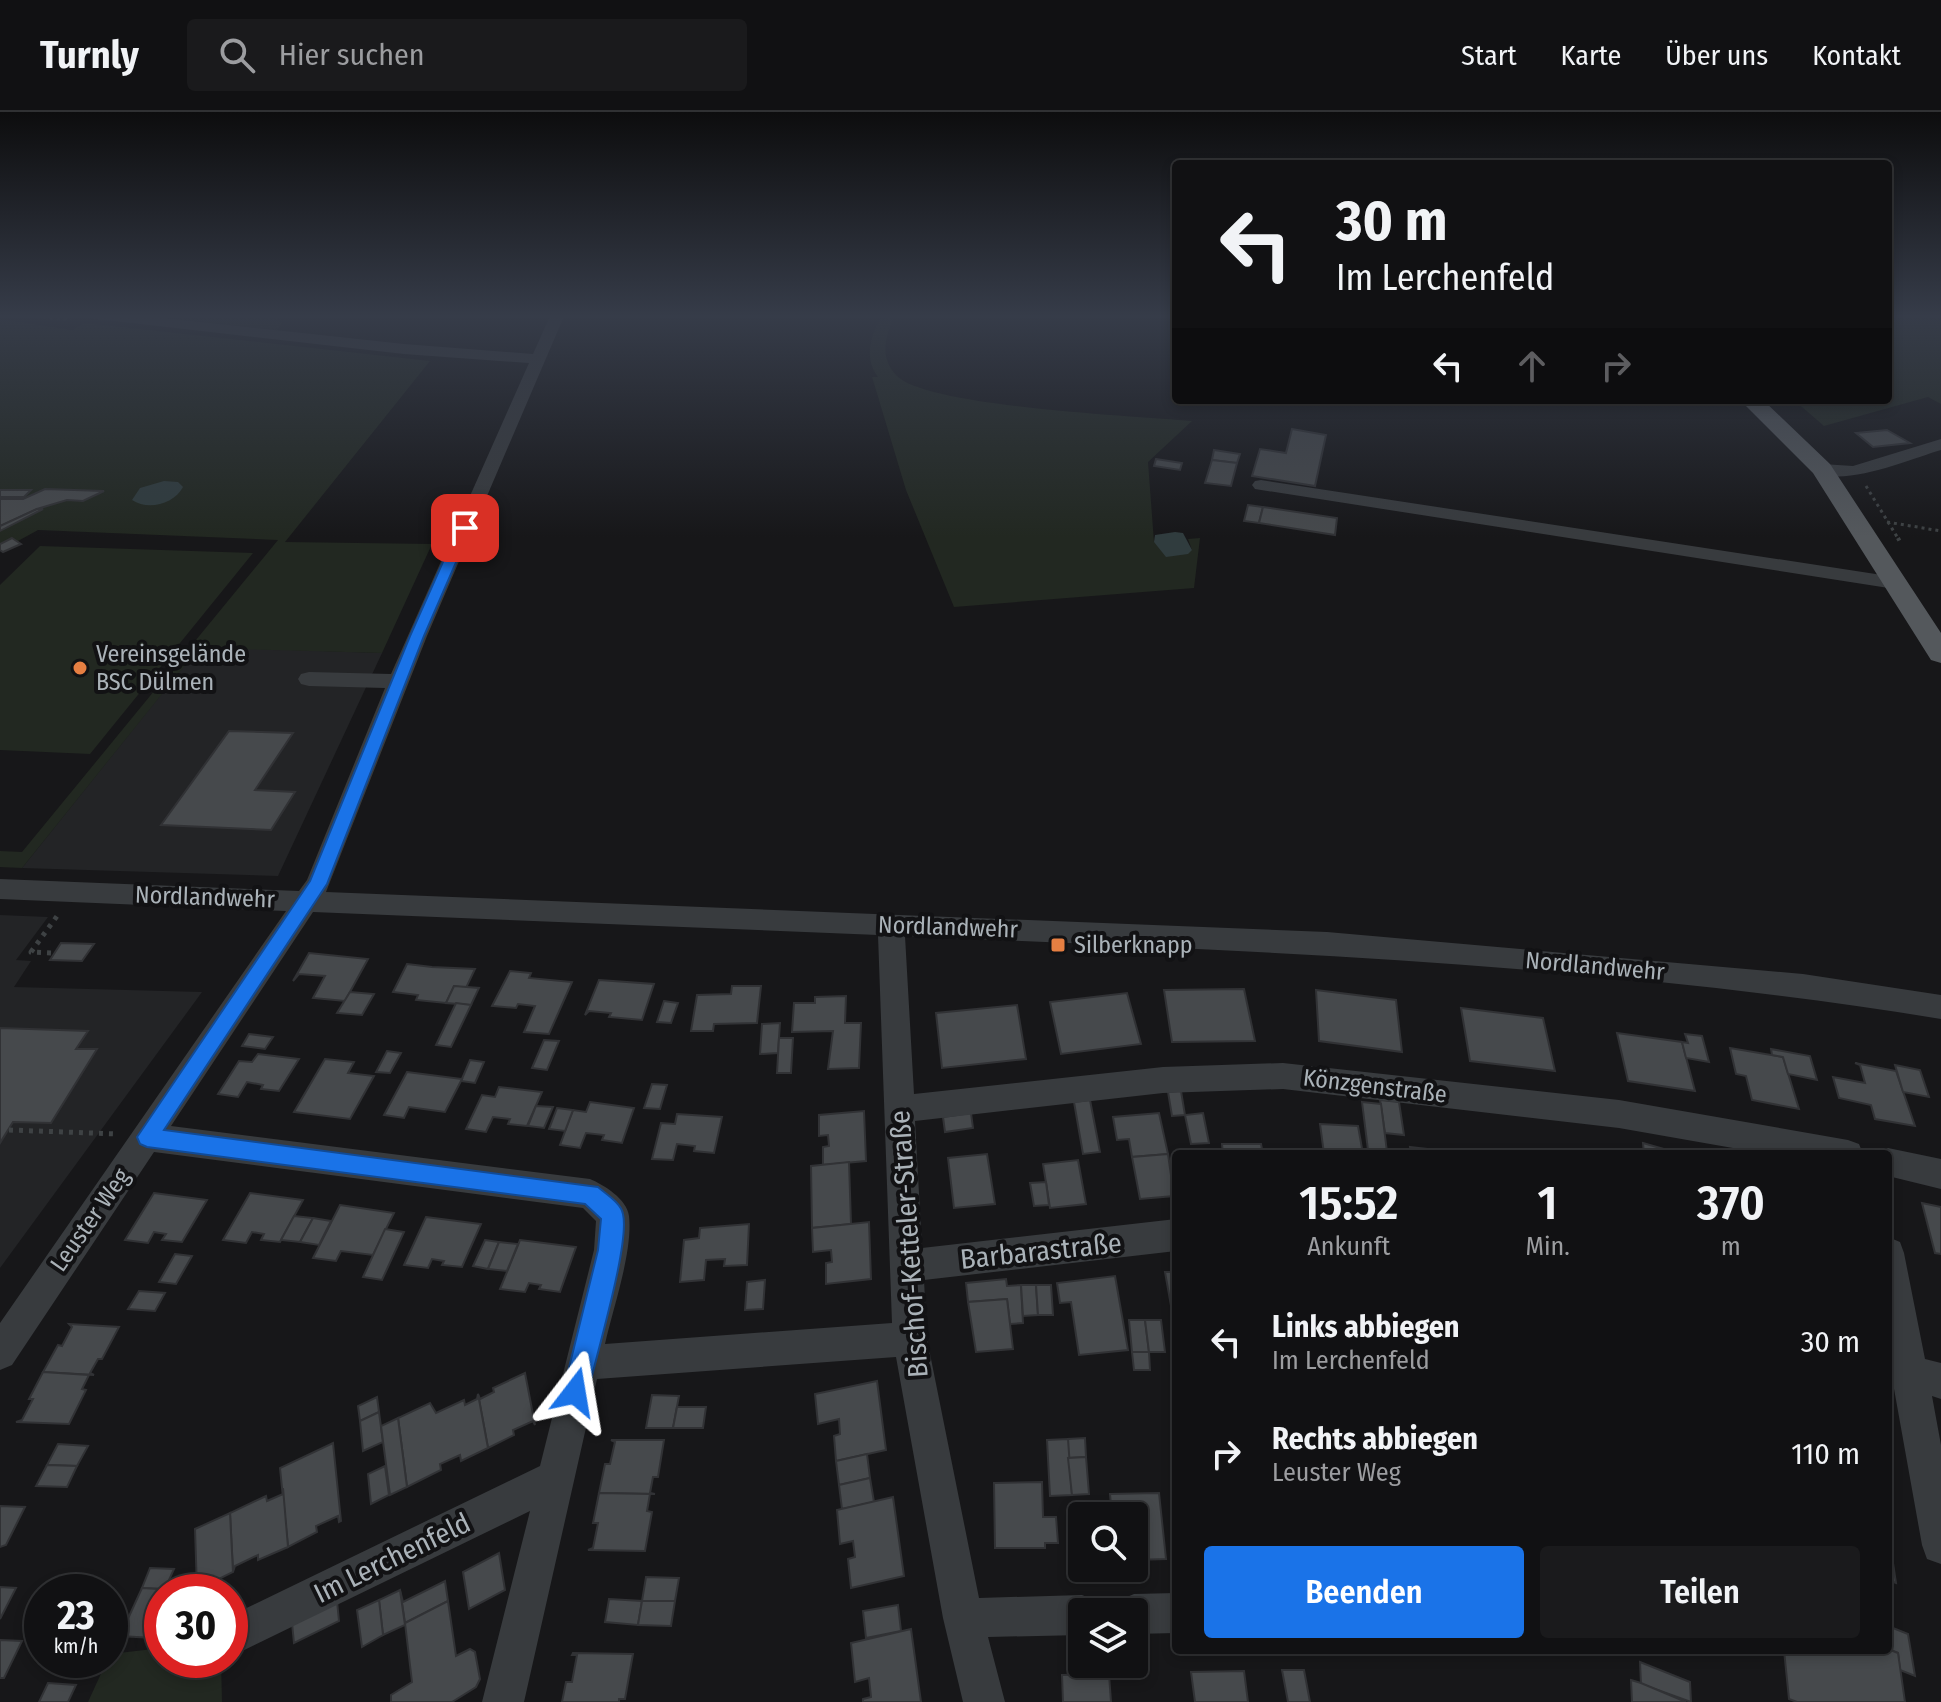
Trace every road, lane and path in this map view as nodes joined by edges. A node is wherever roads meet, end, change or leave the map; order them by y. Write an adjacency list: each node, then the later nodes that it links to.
1 (527, 388): 11 (street, Leuster Weg)
2 (1755, 404): 4 (main road)
3 (1941, 444): 4 (street)
4 (1822, 469): 8 (main road)
5 (1261, 485): 8 (street)
6 (1895, 523): 7 (path)
7 (1941, 531)
8 (1895, 583): 9 (main road)
9 (1941, 654)
10 (309, 679): 11 (street)
11 (399, 681): 14 (street, Leuster Weg)
12 (0, 889): 13 (street, Nordlandwehr)
13 (74, 892): 14 (street, Nordlandwehr); 16 (path)
14 (308, 901): 15 (street, Nordlandwehr); 20 (street, Leuster Weg)
15 (891, 924): 17 (street, Nordlandwehr); 18 (street, Bischof-Ketteler-Straße)
16 (51, 953)
17 (1941, 1007)
18 (899, 1109): 21 (street, Könzgenstraße); 25 (street, Bischof-Ketteler-Straße)
19 (9, 1130): 20 (path)
20 (147, 1137): 28 (street, Leuster Weg); 29 (street)
21 (1825, 1150)
22 (1892, 1163): 23 (street)
23 (1941, 1174)
24 (1172, 1235): 25 (street, Barbarastraße)
25 (906, 1266): 27 (street, Bischof-Ketteler-Straße)
26 (1892, 1266): 30 (street)
27 (910, 1339): 29 (street); 36 (street, Bischof-Ketteler-Straße)
28 (0, 1353)
29 (582, 1363): 31 (street)
30 (1925, 1376): 32 (street)
31 (554, 1479): 37 (street, Im Lerchenfeld); 38 (street)
32 (1941, 1545)
33 (1172, 1613): 34 (street)
34 (1148, 1614)
35 (1068, 1615): 36 (street)
36 (963, 1618): 39 (street, Bischof-Ketteler-Straße)
37 (248, 1628)
38 (503, 1702)
39 (984, 1702)

